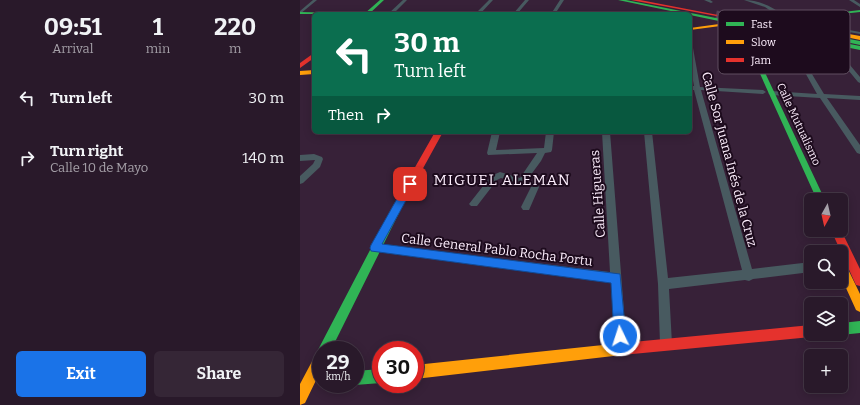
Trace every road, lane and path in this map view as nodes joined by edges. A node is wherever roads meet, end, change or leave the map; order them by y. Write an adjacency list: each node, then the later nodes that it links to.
1 (315, 0): 25 (street)
2 (382, 0): 19 (main road)
3 (405, 0): 20 (street)
4 (491, 0): 21 (street)
5 (527, 0): 22 (street)
6 (562, 0): 23 (street)
7 (620, 0): 24 (main road)
8 (633, 0): 29 (main road)
9 (648, 0): 30 (main road)
10 (654, 0): 31 (main road)
11 (706, 0): 14 (street)
12 (747, 0): 16 (street)
13 (851, 0): 15 (street)
14 (711, 2)
15 (860, 7): 17 (main road)
16 (770, 10)
17 (846, 10)
18 (860, 11): 27 (main road)
19 (368, 12)
20 (392, 12)
21 (479, 12)
22 (517, 12)
23 (554, 12)
24 (676, 12)
25 (300, 13): 26 (main road)
26 (312, 13)
27 (850, 13)
28 (694, 16): 32 (main road)
29 (718, 16)
30 (718, 16)
31 (718, 16)
32 (718, 18)
33 (718, 20): 34 (main road)
34 (692, 28)
35 (850, 32): 36 (street)
36 (860, 33)
37 (850, 40): 40 (main road)
38 (850, 41): 40 (main road)
39 (850, 41): 40 (main road)
40 (860, 43)
41 (312, 57): 42 (main road)
42 (300, 66)
43 (850, 69): 49 (street)
44 (312, 72): 45 (main road)
45 (300, 73)
46 (757, 74): 51 (main road, Calle Mutualismo)
47 (810, 74): 52 (street)
48 (692, 75): 50 (street, Calle Sor Juana Inés de la Cruz)
49 (860, 81)
50 (693, 88): 51 (street); 71 (street, Calle Sor Juana Inés de la Cruz)
51 (767, 93): 52 (street); 64 (main road, Calle Mutualismo); 65 (main road, Calle Mutualismo)
52 (822, 96): 53 (street); 60 (street)
53 (860, 98)
54 (438, 134): 68 (main road)
55 (496, 134): 59 (street)
56 (549, 134): 59 (street)
57 (606, 134): 72 (street, Calle Higueras)
58 (648, 134): 74 (street)
59 (545, 150): 63 (street)
60 (860, 151)
61 (300, 158): 62 (street)
62 (300, 181)
63 (522, 181): 66 (street); 67 (street)
64 (809, 193)
65 (818, 193)
66 (474, 204)
67 (526, 207)
68 (375, 248): 72 (street, Calle General Pablo Rocha Portu); 79 (main road)
69 (848, 263): 73 (main road); 75 (main road)
70 (804, 268): 71 (street)
71 (749, 276): 74 (street)
72 (616, 278): 81 (street, Calle Higueras)
73 (860, 281)
74 (663, 284): 80 (street)
75 (860, 306)
76 (860, 327): 77 (main road)
77 (848, 328)
78 (804, 333): 80 (main road)
79 (328, 341)
80 (666, 344): 81 (main road)
81 (621, 350): 83 (main road)
82 (312, 371): 84 (main road)
83 (424, 371)
84 (304, 384): 85 (main road)
85 (300, 398)

